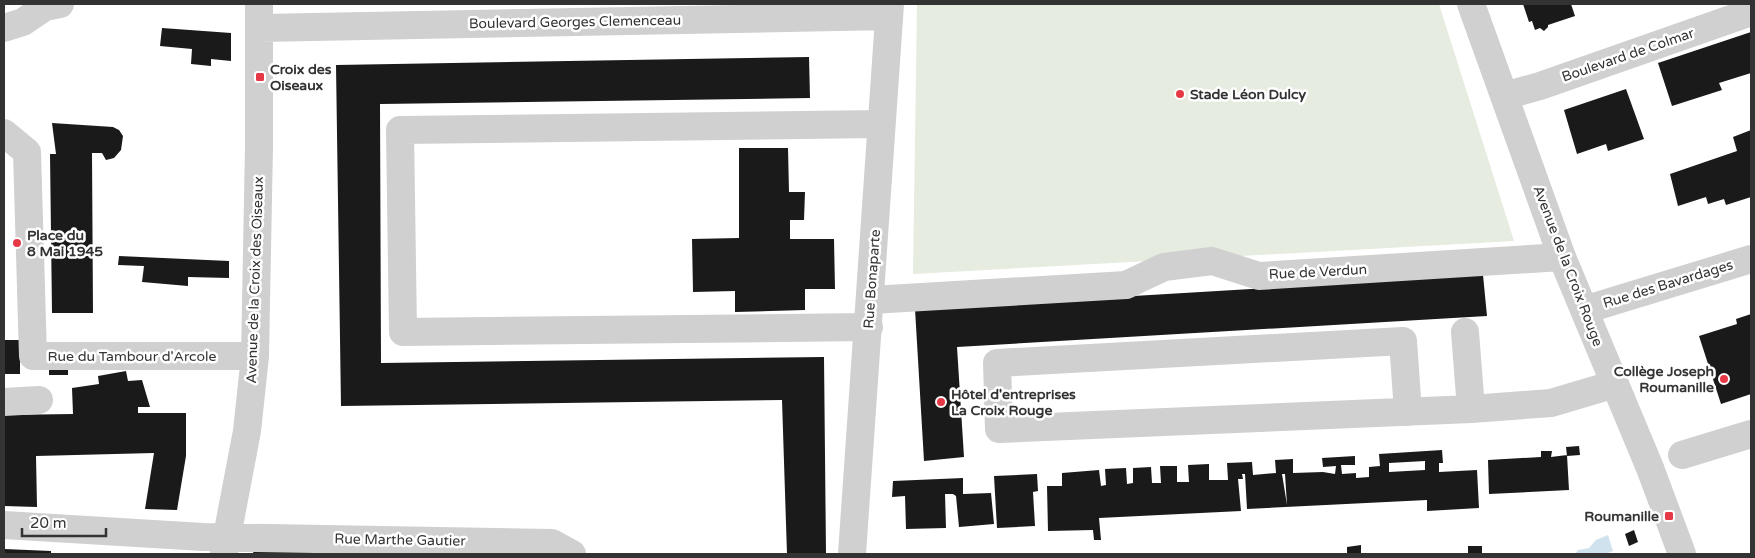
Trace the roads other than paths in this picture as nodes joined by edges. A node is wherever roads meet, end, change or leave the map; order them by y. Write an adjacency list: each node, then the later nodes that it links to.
1 (60, 4): 6 (street)
2 (1472, 4): 7 (street, Avenue de la Croix Rouge)
3 (890, 10): 5 (street, Boulevard Georges Clemenceau); 8 (street, Rue Bonaparte)
4 (1751, 12): 7 (street, Boulevard de Colmar)
5 (260, 16): 16 (street, Avenue de la Croix des Oiseaux)
6 (4, 28)
7 (1504, 96): 10 (street, Avenue de la Croix Rouge)
8 (881, 124): 12 (street, Rue Bonaparte); 14 (street)
9 (4, 134): 16 (street, Rue du Tambour d'Arcole)
10 (1562, 257): 12 (street, Rue de Verdun); 13 (street, Avenue de la Croix Rouge)
11 (1751, 258): 13 (street, Rue des Bavardages)
12 (871, 300): 14 (street, Rue Bonaparte)
13 (1584, 310): 17 (street, Avenue de la Croix Rouge)
14 (869, 327): 27 (street, Rue Bonaparte)
15 (1465, 332): 20 (street)
16 (255, 356): 25 (street, Avenue de la Croix des Oiseaux)
17 (1615, 384): 20 (street); 28 (street, Avenue de la Croix Rouge)
18 (39, 400): 19 (street)
19 (4, 402)
20 (1471, 409): 21 (street)
21 (1408, 412): 21 (street)
22 (1751, 434): 23 (street)
23 (1682, 455)
24 (4, 525): 25 (street, Rue Marthe Gautier)
25 (225, 545): 26 (street, Rue Marthe Gautier)
26 (558, 551)
27 (852, 554)
28 (1682, 554)

